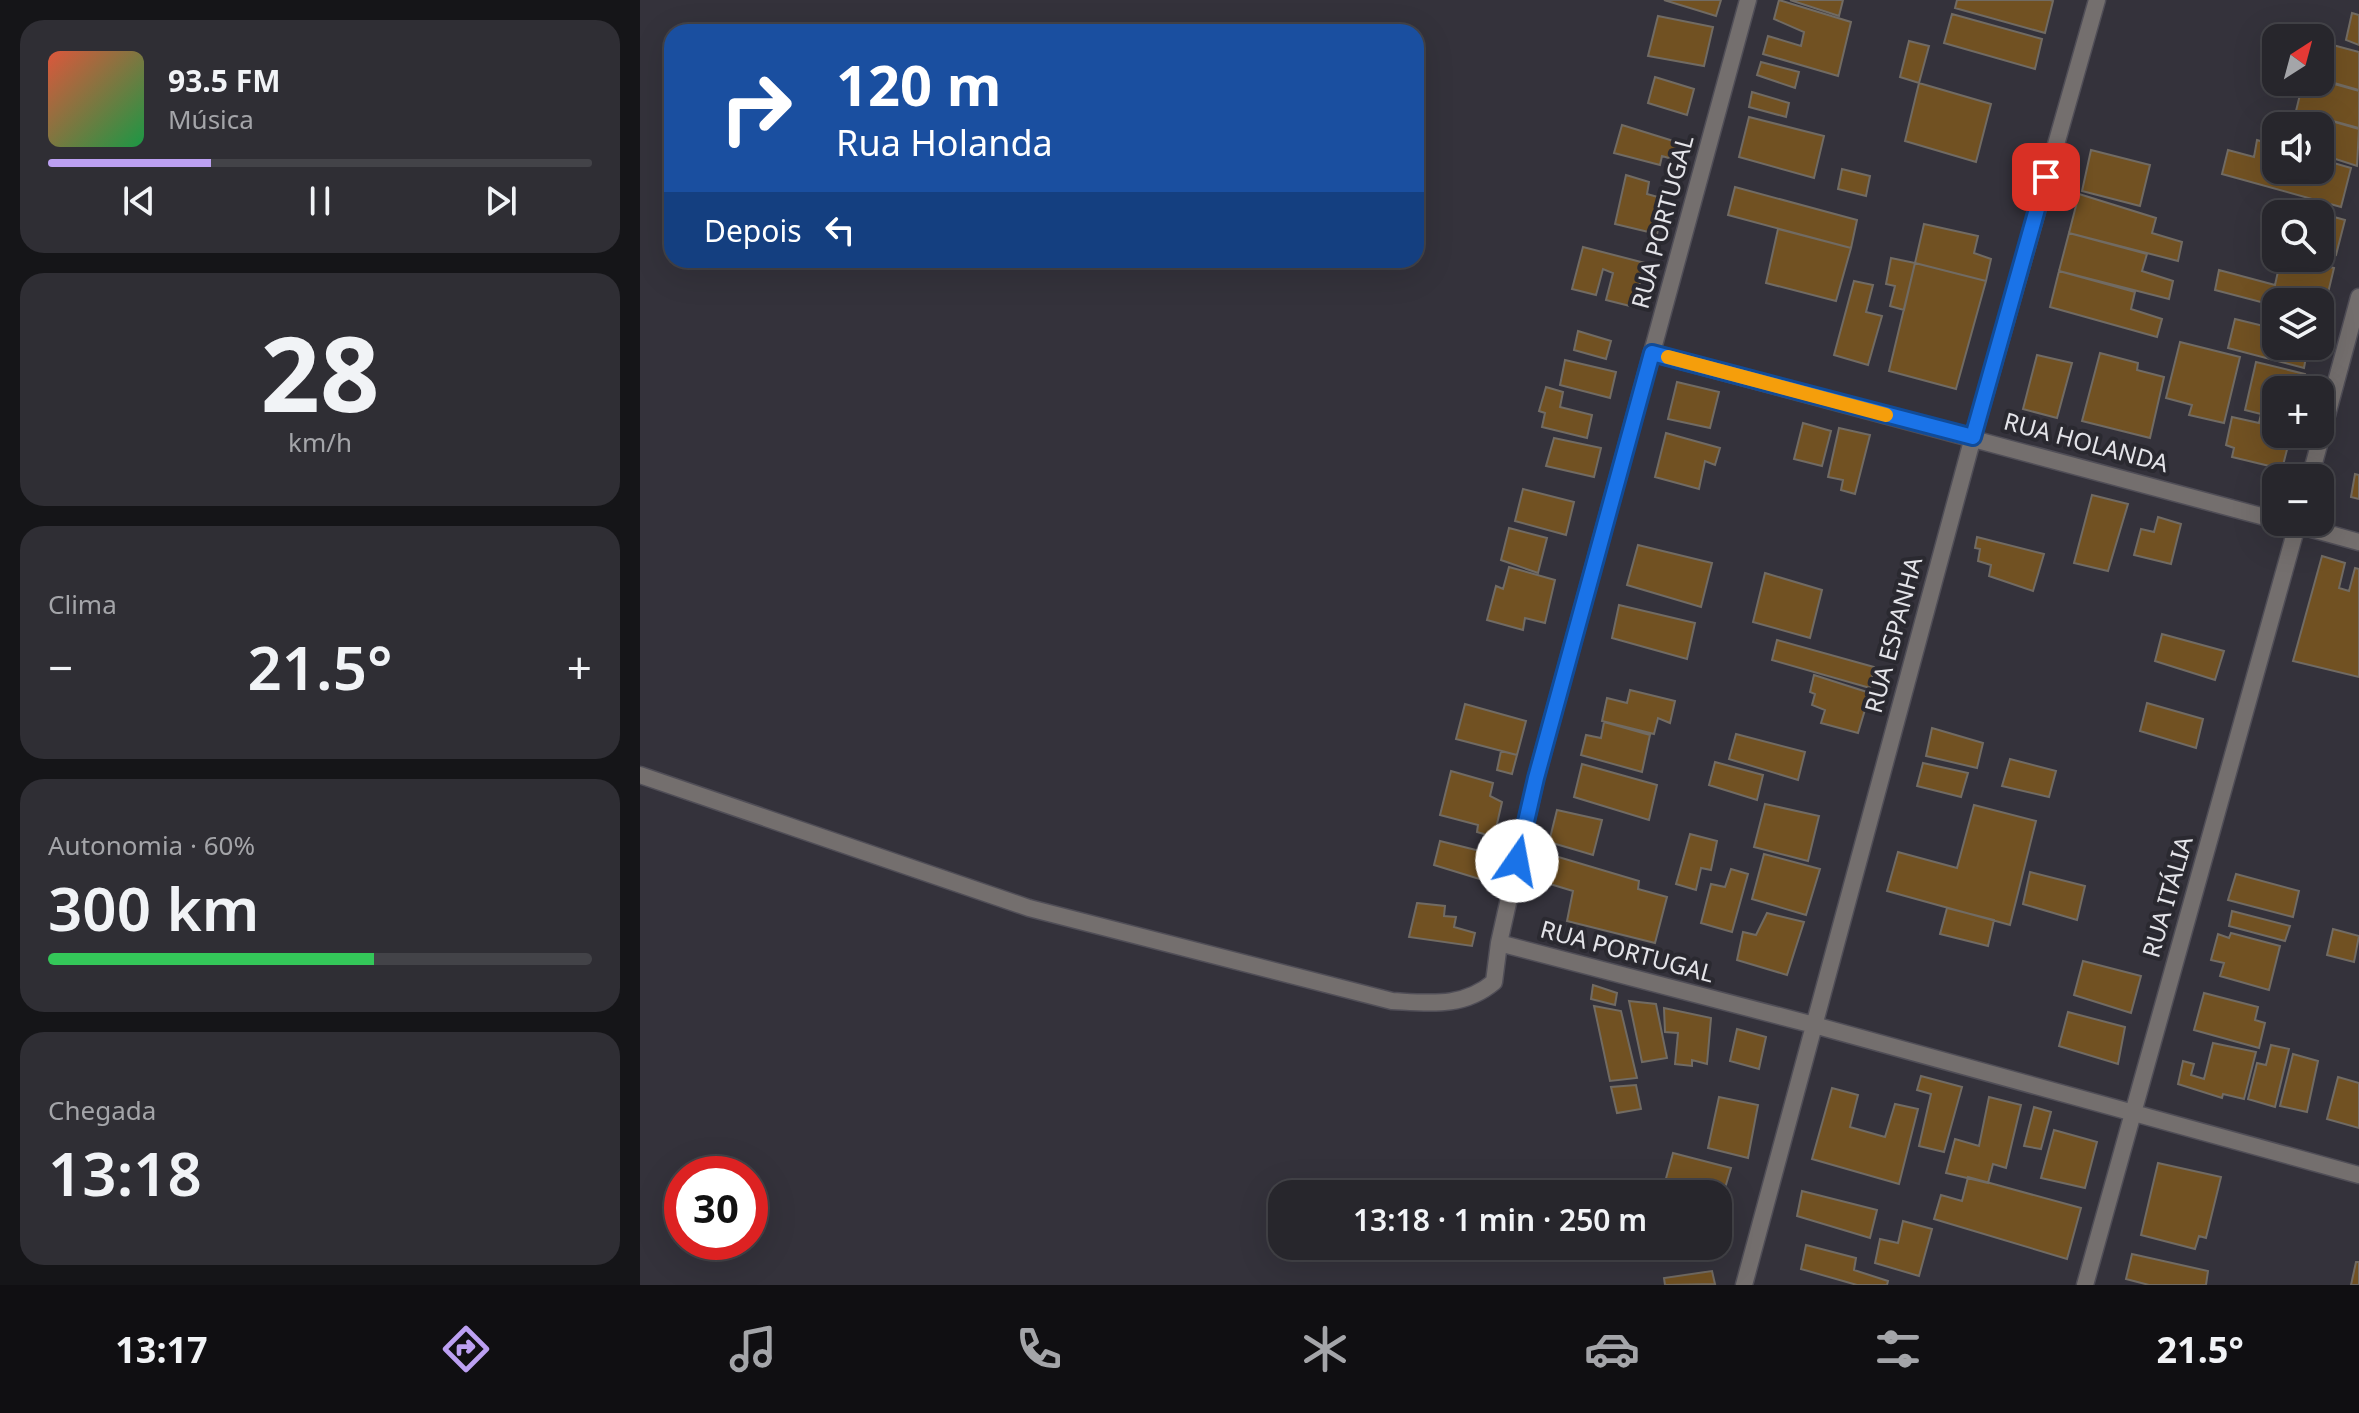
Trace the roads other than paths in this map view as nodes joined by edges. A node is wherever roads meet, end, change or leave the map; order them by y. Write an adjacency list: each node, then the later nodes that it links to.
1 (1748, 0): 4 (street, RUA PORTUGAL)
2 (2097, 0): 5 (street, RUA ESPANHA)
3 (2359, 297): 6 (street)
4 (1652, 353): 5 (street, RUA HOLANDA); 12 (street, RUA PORTUGAL)
5 (1973, 437): 7 (street, RUA HOLANDA); 13 (street, RUA ESPANHA)
6 (2314, 464)
7 (2262, 516)
8 (2334, 535): 10 (street)
9 (2289, 536): 14 (street, RUA ITÁLIA)
10 (2359, 542)
11 (640, 775): 12 (street)
12 (1499, 943): 13 (street, RUA PORTUGAL)
13 (1814, 1025): 14 (street, RUA PORTUGAL); 16 (street, RUA ESPANHA)
14 (2132, 1115): 15 (street, RUA PORTUGAL); 17 (street, RUA ITÁLIA)
15 (2359, 1175)
16 (1744, 1285)
17 (2085, 1285)

